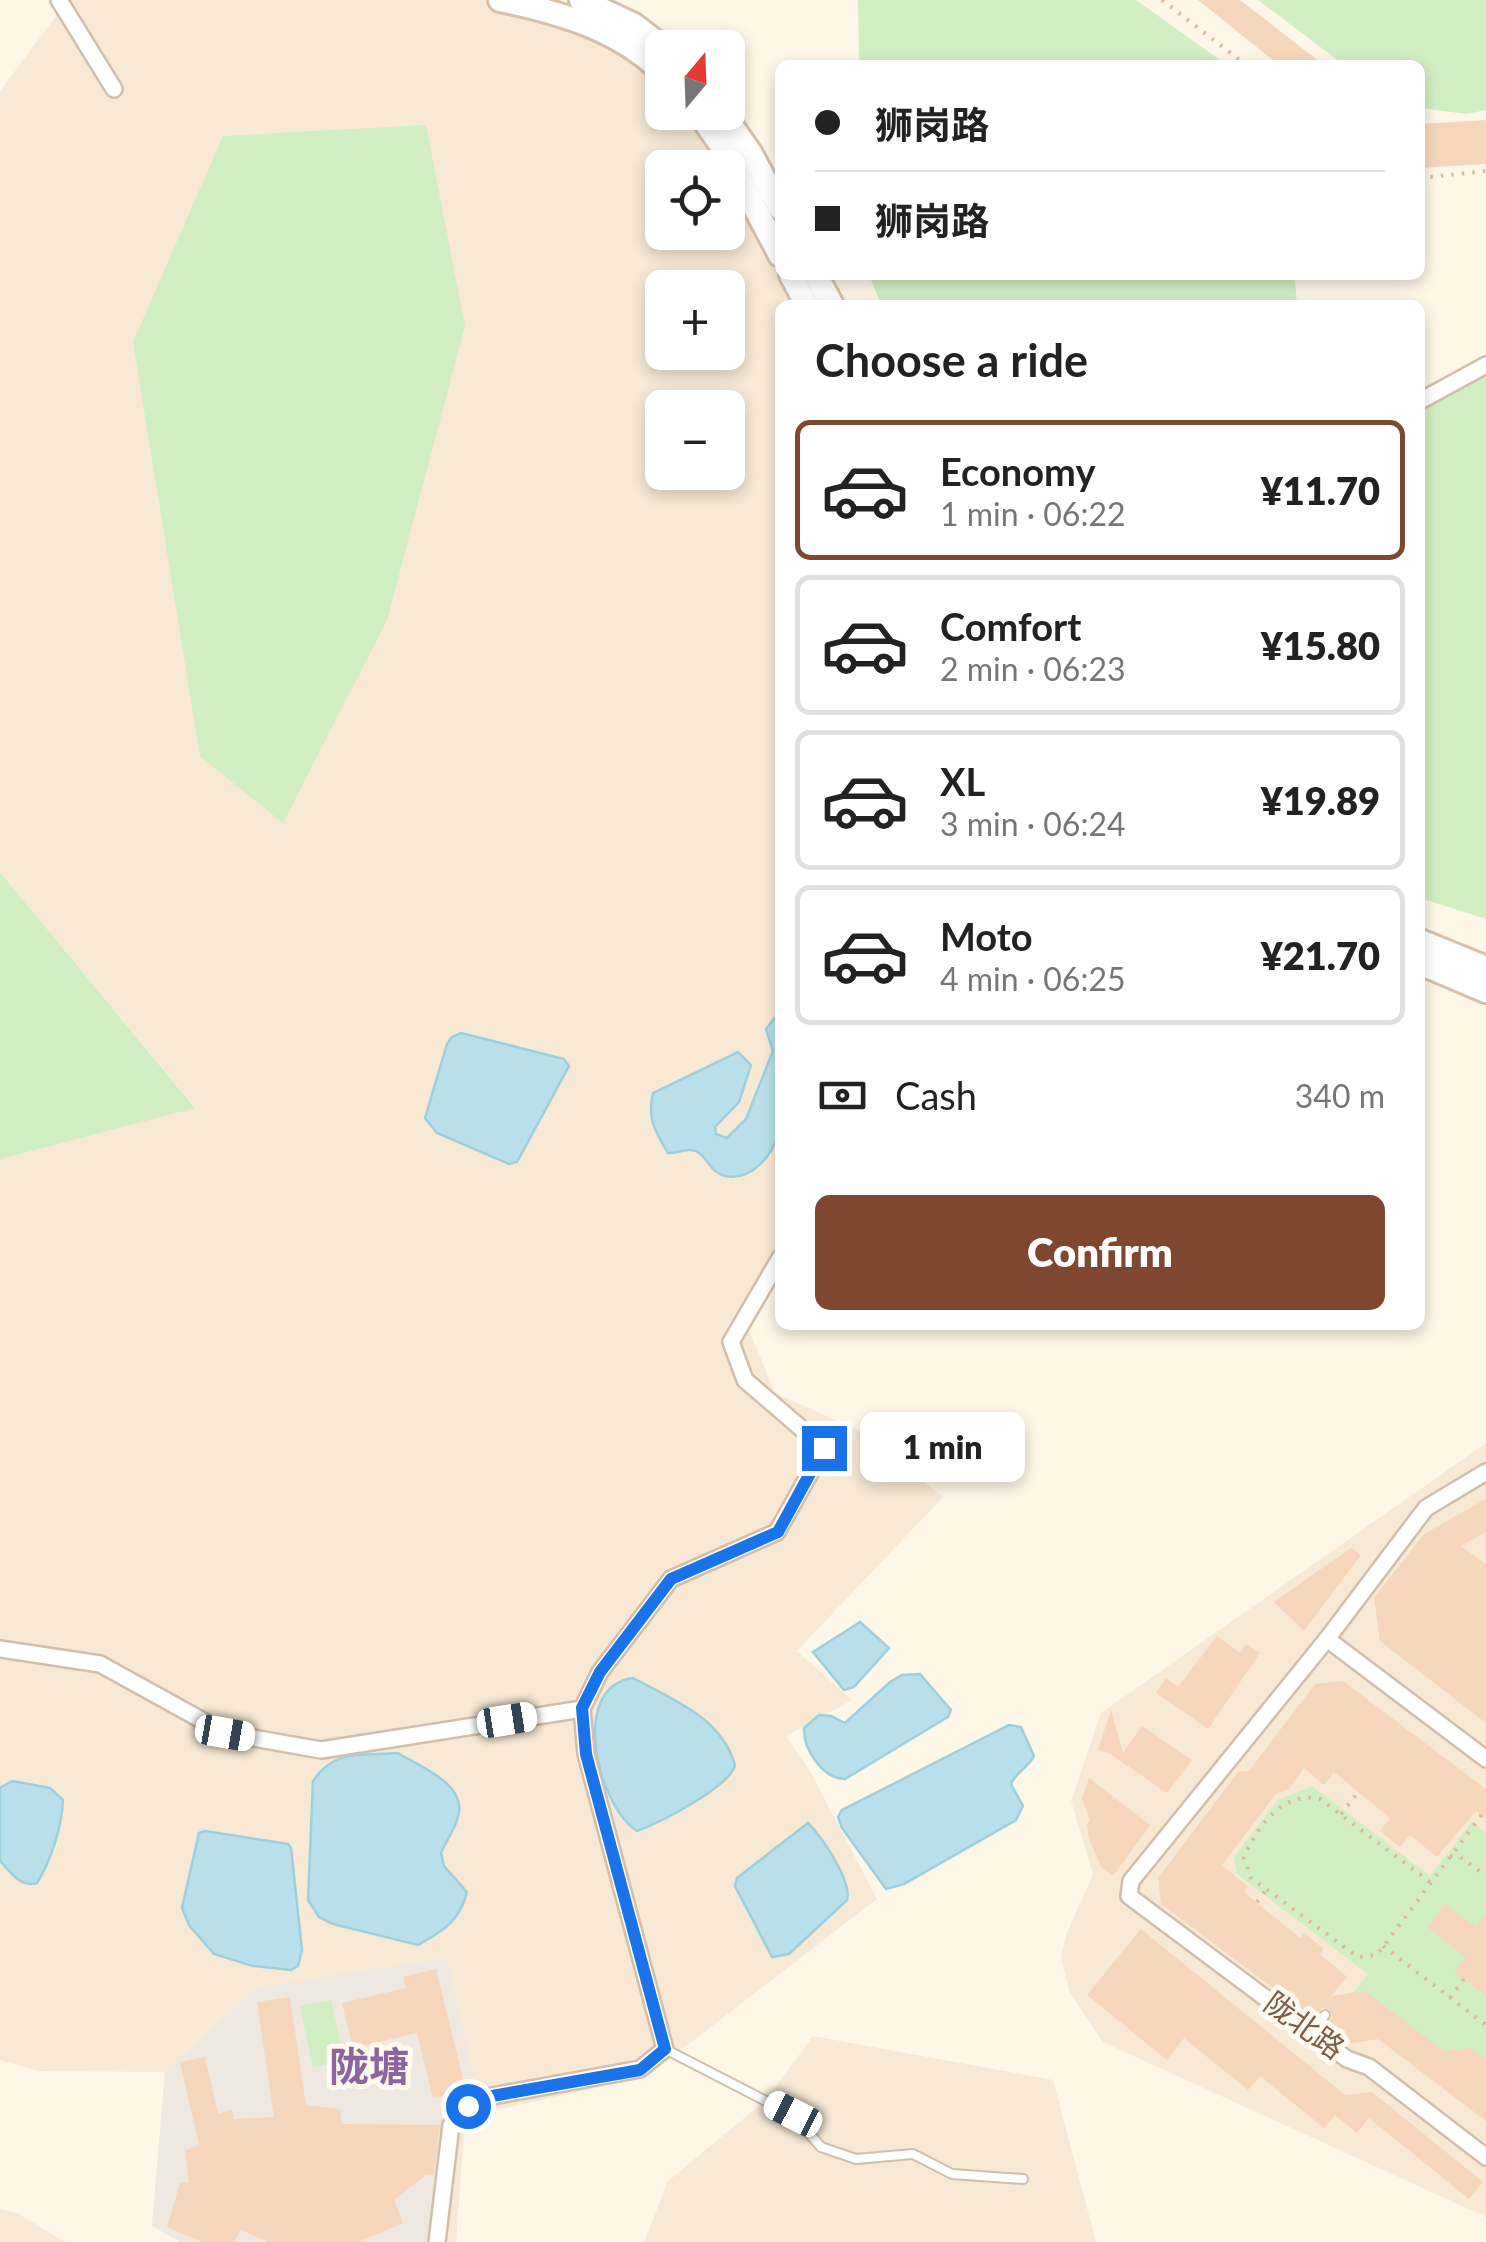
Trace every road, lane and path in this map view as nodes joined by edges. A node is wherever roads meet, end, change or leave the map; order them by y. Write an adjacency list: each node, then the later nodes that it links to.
1 (59, 0): 8 (street)
2 (500, 0): 6 (main road)
3 (582, 0): 5 (main road)
4 (1162, 0): 7 (path)
5 (645, 33)
6 (645, 59)
7 (1240, 60)
8 (114, 89)
9 (710, 130): 14 (main road)
10 (734, 130): 13 (main road)
11 (1486, 171): 12 (path)
12 (1425, 177)
13 (775, 199)
14 (775, 246)
15 (1486, 365): 16 (street)
16 (1425, 398)
17 (1425, 942): 19 (main road)
18 (1425, 965): 20 (main road)
19 (1486, 968)
20 (1486, 990)
21 (775, 1267): 25 (street)
22 (1486, 1472): 23 (street)
23 (1327, 1639): 26 (street); 40 (street, 陇北路)
24 (0, 1649): 25 (street)
25 (582, 1708): 41 (street)
26 (1486, 1758)
27 (1358, 1792): 29 (path)
28 (1486, 1809): 30 (path)
29 (1340, 1814): 32 (path); 33 (path)
30 (1450, 1856): 31 (path); 32 (path)
31 (1486, 1876)
32 (1430, 1882): 35 (path)
33 (1266, 1890): 34 (path); 35 (path)
34 (1256, 1902)
35 (1383, 1946): 37 (path)
36 (1464, 1979): 37 (path)
37 (1450, 1998): 39 (path)
38 (1325, 2015): 40 (lane)
39 (1486, 2026)
40 (1311, 2032): 42 (street, 陇北路)
41 (665, 2049): 43 (lane); 44 (street)
42 (1486, 2157)
43 (1023, 2179)
44 (436, 2242)

